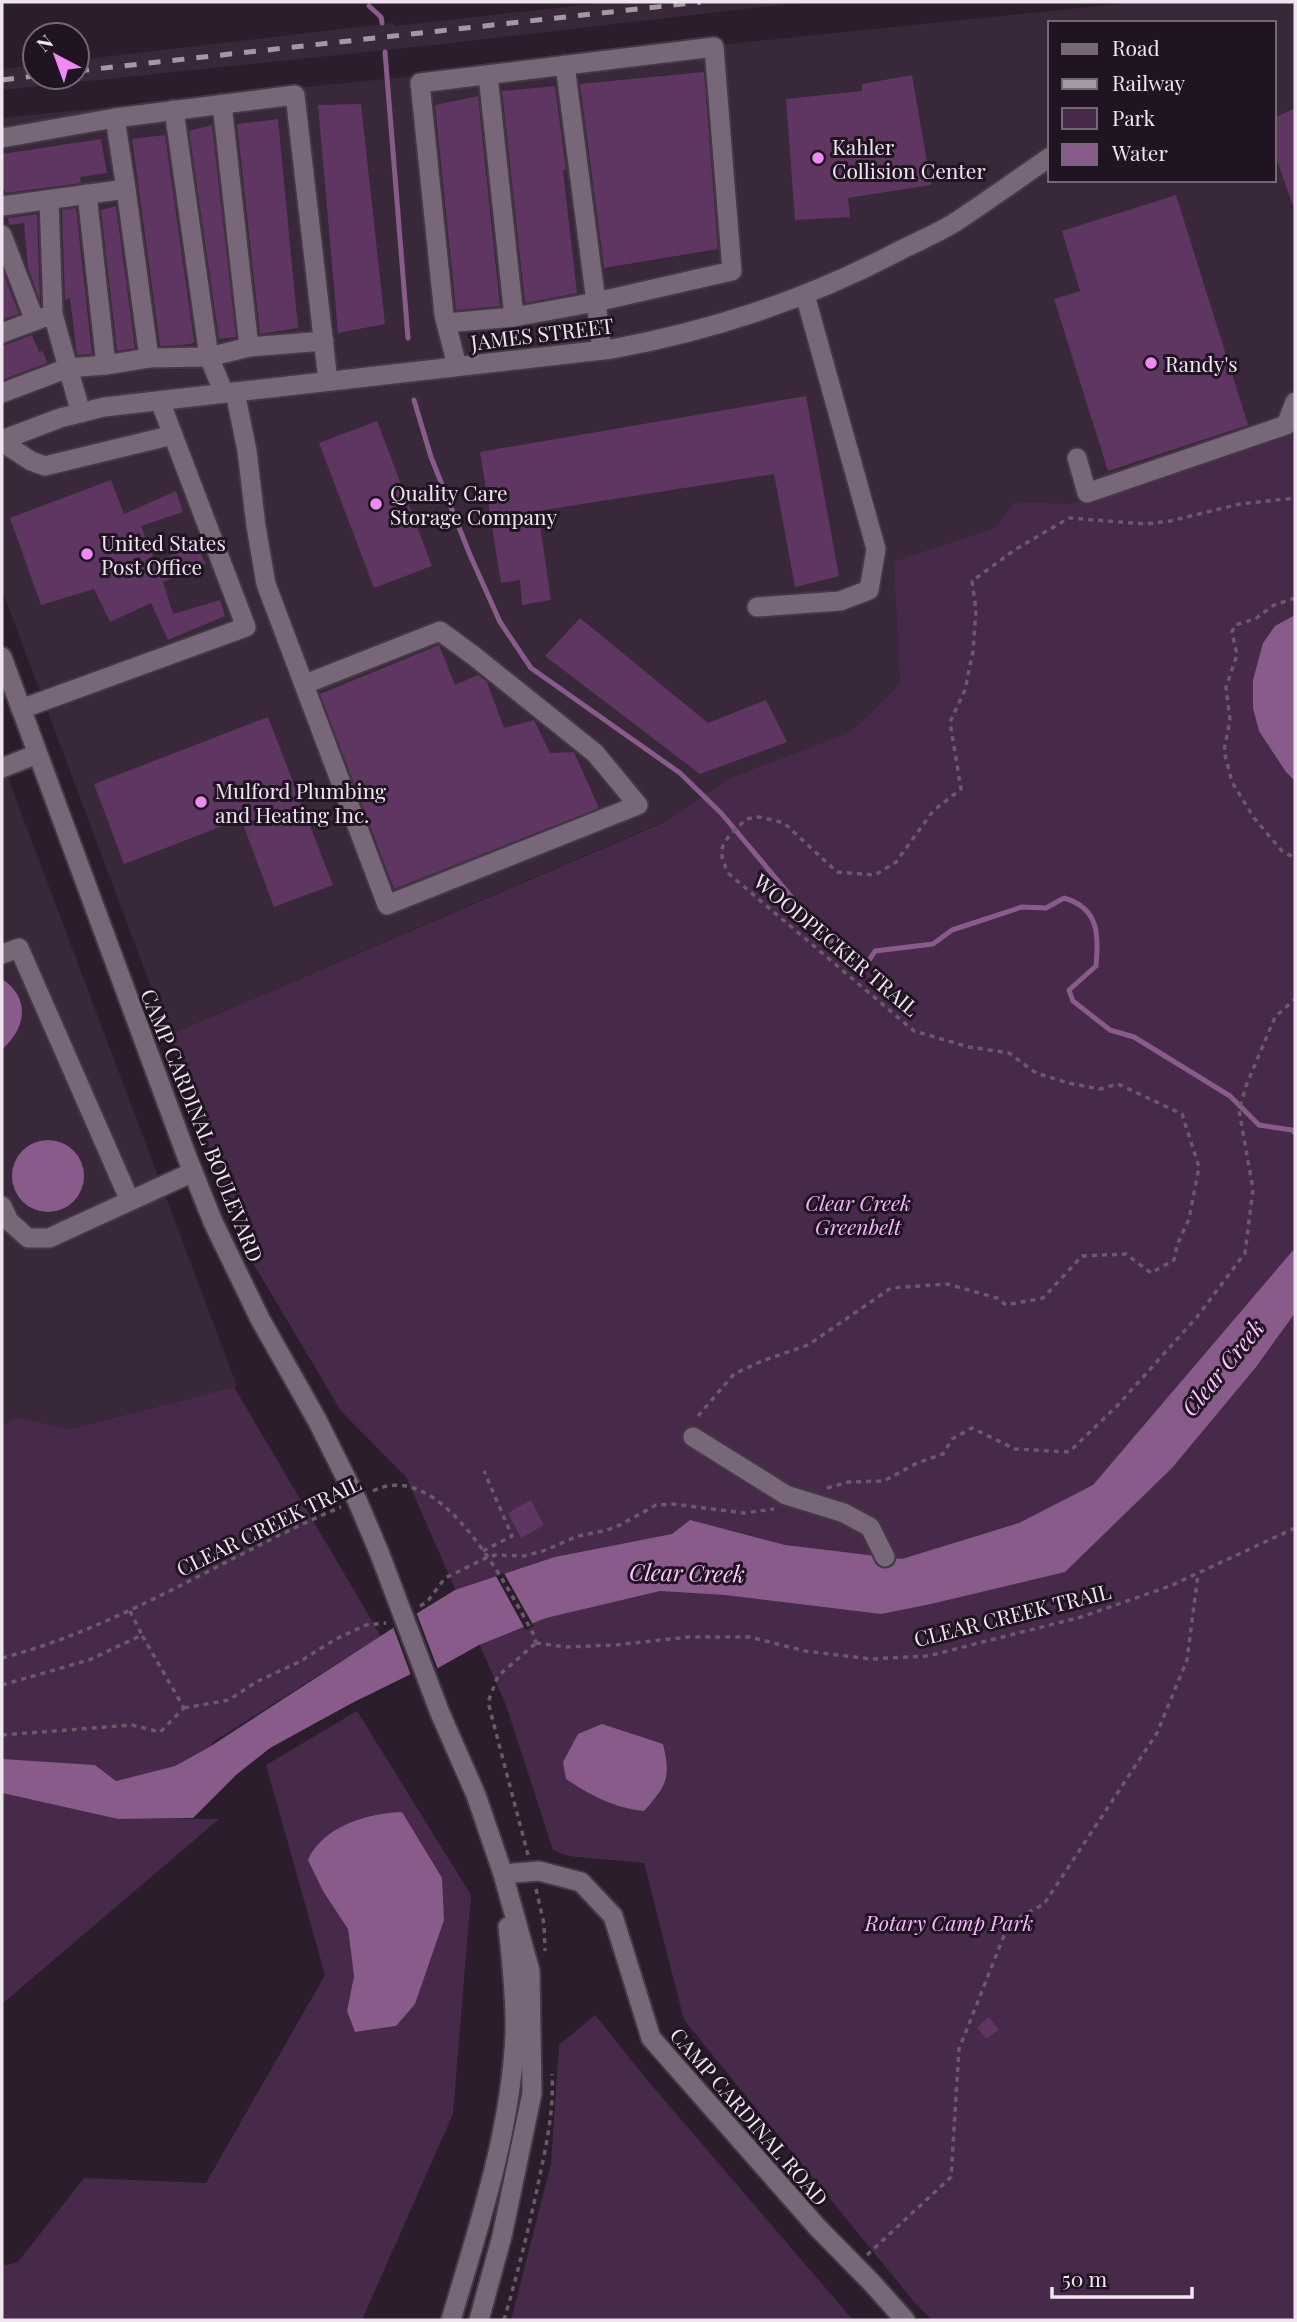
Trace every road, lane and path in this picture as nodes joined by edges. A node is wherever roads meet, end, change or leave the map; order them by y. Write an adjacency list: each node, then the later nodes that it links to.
1 (565, 65): 2 (street); 14 (street); 14 (street)
2 (488, 75): 16 (street); 17 (street)
3 (222, 104): 4 (street); 19 (street); 20 (street)
4 (174, 110): 5 (street); 22 (street)
5 (115, 117): 6 (street); 8 (street)
6 (2, 138)
7 (1048, 158): 13 (street, JAMES STREET)
8 (126, 189): 9 (street); 23 (street)
9 (88, 194): 10 (street); 24 (street)
10 (49, 200): 11 (street); 15 (street)
11 (2, 206)
12 (2, 235): 15 (street)
13 (805, 295): 21 (street, JAMES STREET); 38 (street)
14 (596, 302): 16 (street); 21 (street)
15 (44, 317): 18 (street); 26 (street)
16 (514, 317): 17 (street)
17 (446, 323): 25 (street)
18 (2, 333)
19 (324, 341): 20 (street); 27 (street)
20 (248, 347): 22 (street)
21 (602, 350): 25 (street, JAMES STREET)
22 (209, 357): 23 (street); 29 (street)
23 (149, 358): 24 (street)
24 (106, 365): 26 (street)
25 (457, 366): 27 (street, JAMES STREET)
26 (68, 368): 28 (street); 32 (street)
27 (328, 381): 29 (street, JAMES STREET)
28 (2, 393)
29 (230, 393): 30 (street, JAMES STREET); 40 (street)
30 (160, 401): 32 (street, JAMES STREET); 33 (street)
31 (1295, 402): 35 (street)
32 (81, 413): 34 (street, JAMES STREET)
33 (173, 435): 34 (street); 41 (street)
34 (2, 441)
35 (1077, 458)
36 (1295, 498): 50 (path, WOODPECKER TRAIL)
37 (1295, 598): 44 (path)
38 (757, 607)
39 (2, 657): 41 (street, CAMP CARDINAL BOULEVARD)
40 (305, 684): 40 (street)
41 (21, 709): 42 (street, CAMP CARDINAL BOULEVARD)
42 (37, 754): 43 (street); 47 (street, CAMP CARDINAL BOULEVARD)
43 (2, 768)
44 (1295, 858)
45 (2, 954): 48 (street)
46 (1295, 999): 53 (path)
47 (193, 1172): 48 (street); 55 (street, CAMP CARDINAL BOULEVARD)
48 (130, 1201): 49 (street)
49 (2, 1206)
50 (698, 1416)
51 (694, 1437): 54 (street)
52 (484, 1471): 57 (path)
53 (818, 1490)
54 (786, 1495): 58 (path); 59 (street)
55 (357, 1500): 57 (path, CLEAR CREEK TRAIL); 62 (path, CLEAR CREEK TRAIL); 71 (street, CAMP CARDINAL BOULEVARD, bridge)
56 (1295, 1528): 60 (path, CLEAR CREEK TRAIL)
57 (483, 1551): 58 (path, CLEAR CREEK TRAIL)
58 (488, 1557): 61 (path); 65 (path, CLEAR CREEK TRAIL)
59 (885, 1557)
60 (1198, 1574): 65 (path, CLEAR CREEK TRAIL); 72 (path)
61 (415, 1609)
62 (130, 1611): 64 (path); 66 (path, CLEAR CREEK TRAIL)
63 (393, 1623): 69 (path)
64 (142, 1635): 68 (path); 69 (path)
65 (536, 1643): 67 (path)
66 (2, 1658)
67 (495, 1681)
68 (2, 1685)
69 (184, 1708): 70 (path)
70 (2, 1735)
71 (503, 1874): 72 (street, CAMP CARDINAL ROAD); 73 (street); 74 (street)
72 (855, 2266): 75 (street, CAMP CARDINAL ROAD)
73 (451, 2320)
74 (479, 2320)
75 (905, 2320)

